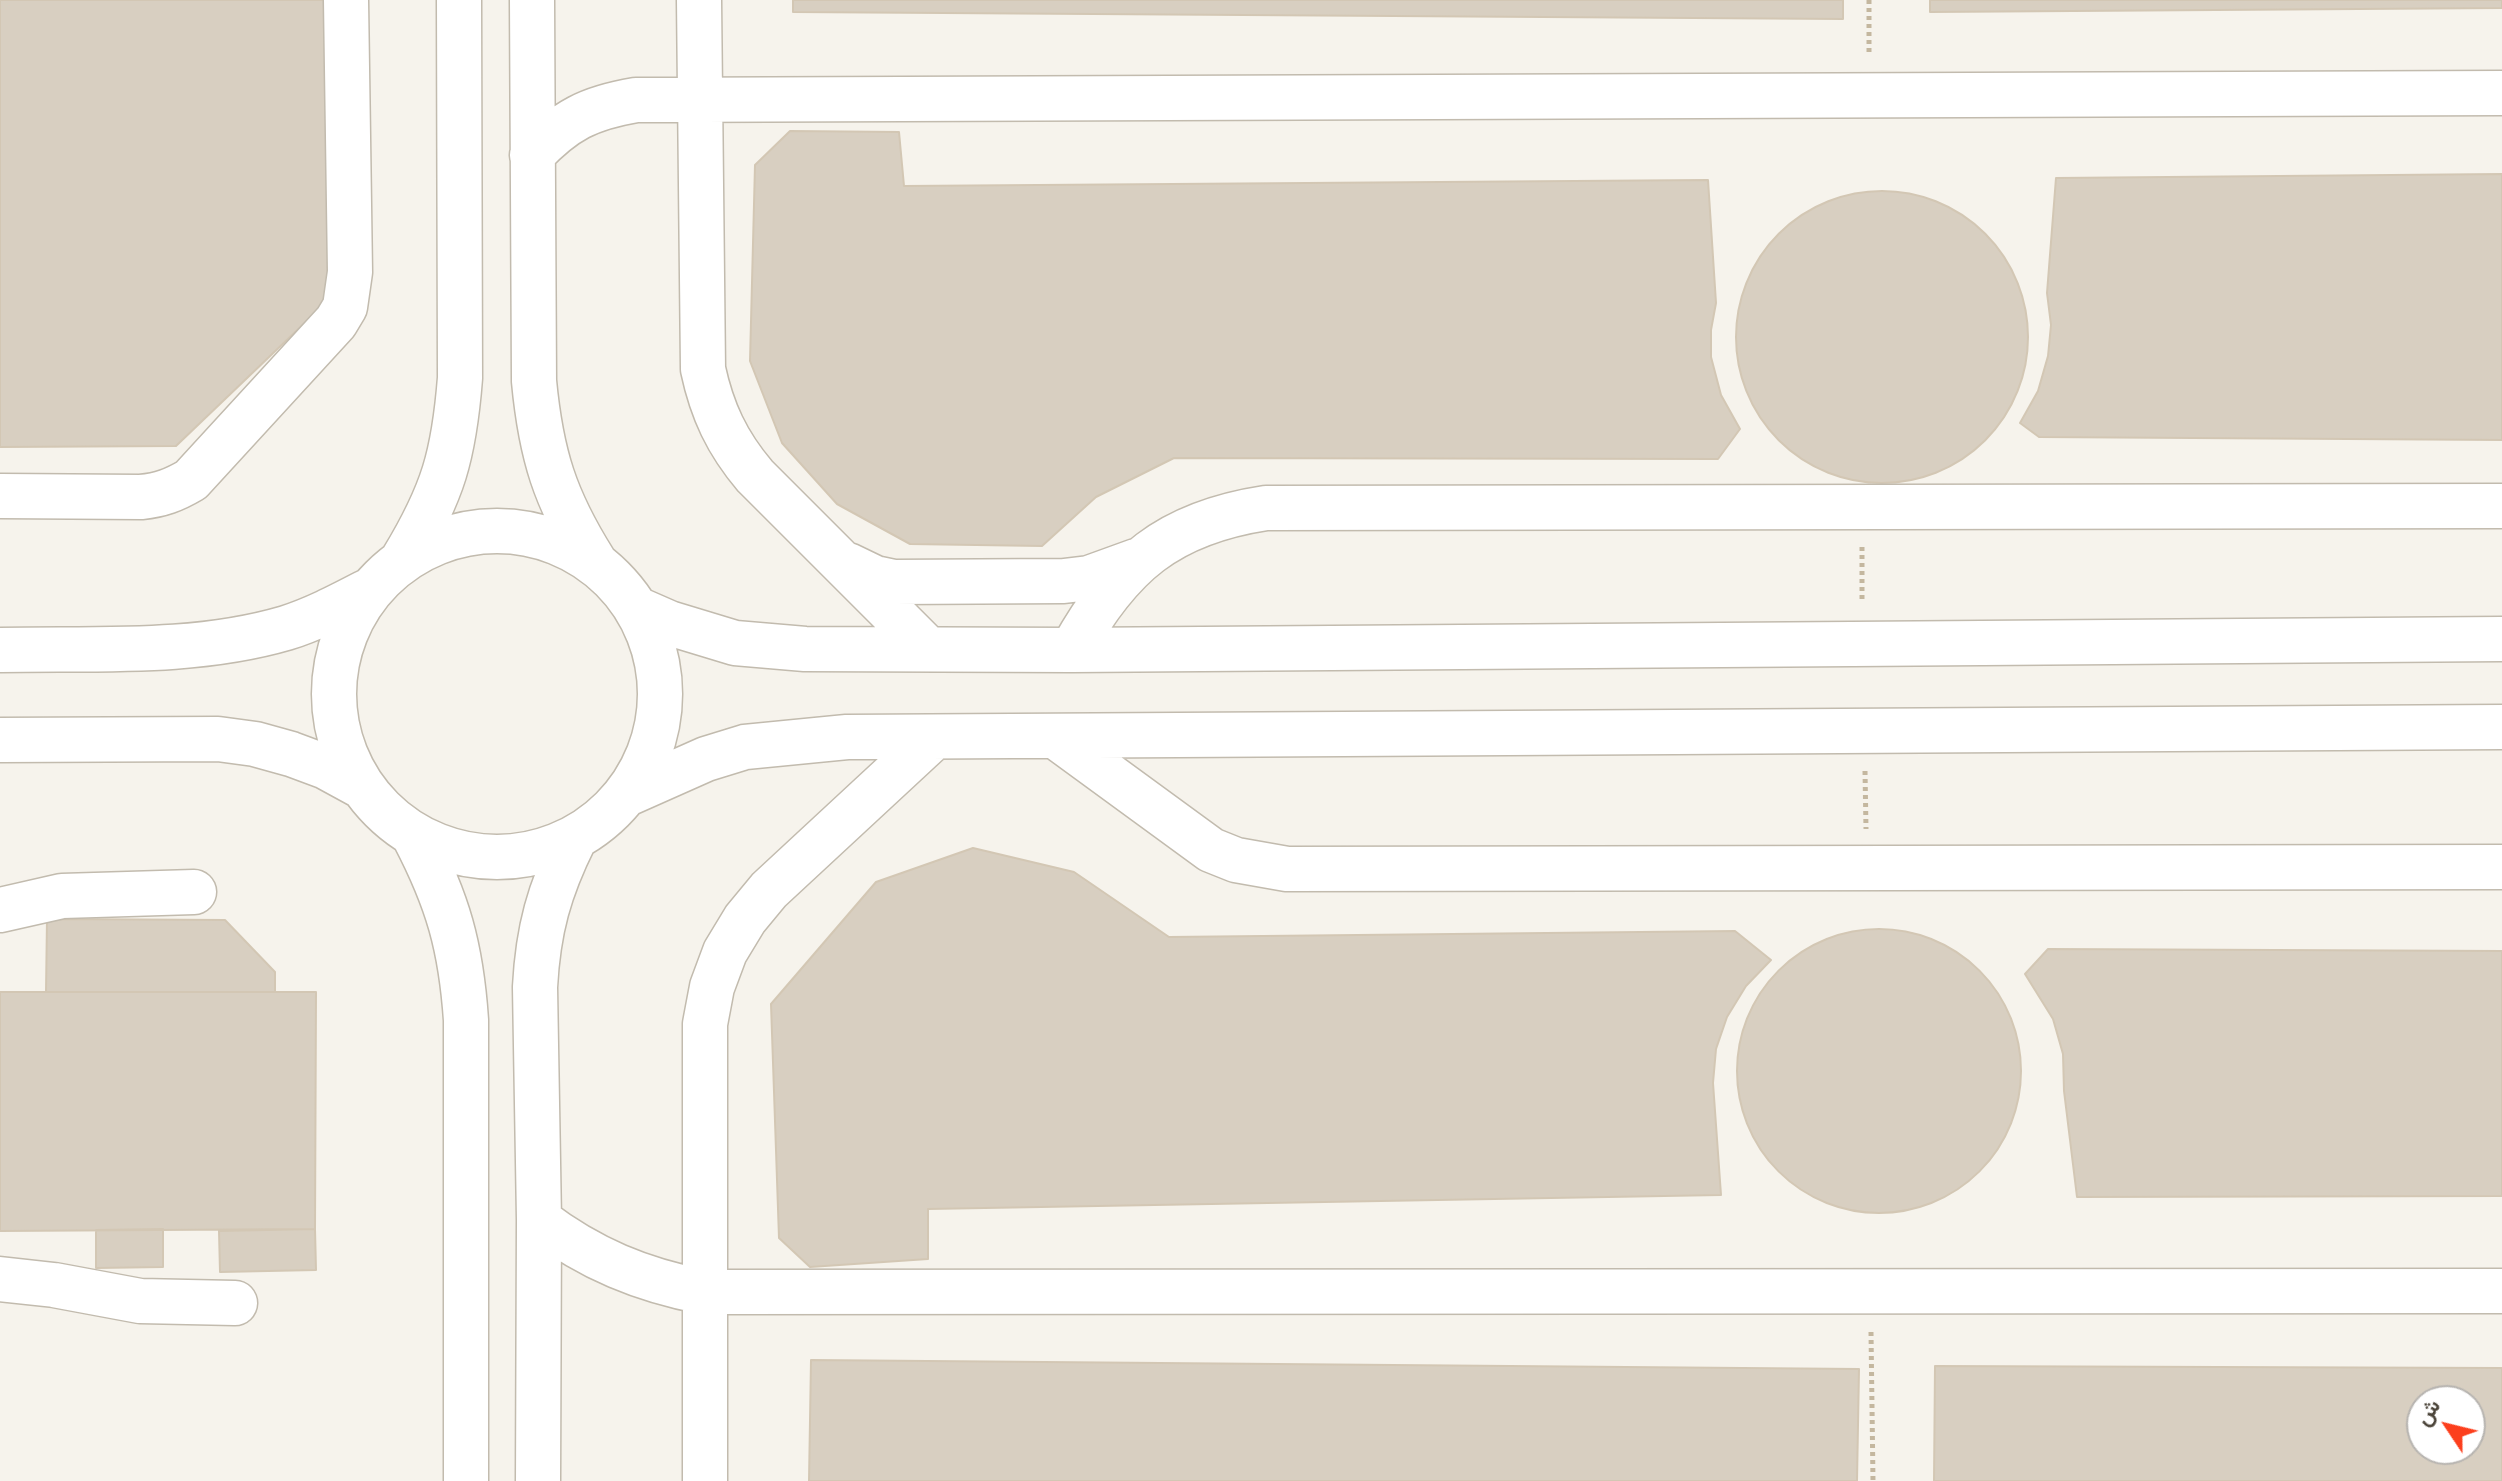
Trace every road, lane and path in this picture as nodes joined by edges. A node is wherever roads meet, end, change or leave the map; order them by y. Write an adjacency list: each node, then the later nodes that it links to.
1 (346, 0): 10 (street)
2 (459, 0): 14 (street)
3 (532, 0): 9 (street)
4 (699, 0): 8 (street)
5 (1869, 0): 7 (path)
6 (2502, 93): 7 (street)
7 (1869, 96): 8 (street)
8 (700, 100): 9 (street); 16 (street)
9 (532, 155): 15 (street)
10 (0, 496)
11 (1861, 506): 12 (street); 13 (street); 20 (path)
12 (2502, 506)
13 (1142, 558): 16 (street); 23 (street)
14 (403, 559): 15 (street); 17 (street)
15 (594, 561): 18 (street)
16 (841, 561): 21 (street)
17 (370, 590): 22 (street); 29 (street)
18 (637, 609): 21 (street); 30 (street)
19 (2502, 639): 20 (street)
20 (1863, 644): 23 (street)
21 (928, 649): 23 (street)
22 (0, 650)
23 (1072, 650)
24 (2502, 727): 25 (street)
25 (1864, 730): 26 (street); 34 (path)
26 (1055, 736): 27 (street); 34 (street)
27 (934, 737): 30 (street); 41 (street)
28 (0, 740): 29 (street)
29 (359, 785): 31 (street)
30 (625, 795): 32 (street)
31 (414, 836): 32 (street); 43 (street)
32 (575, 838): 37 (street)
33 (2502, 867): 34 (street)
34 (1866, 868)
35 (194, 892): 36 (street)
36 (0, 910)
37 (539, 1220): 41 (street); 44 (street)
38 (0, 1279): 42 (street)
39 (1870, 1291): 40 (street); 41 (street); 46 (path)
40 (2502, 1291)
41 (704, 1292): 45 (street)
42 (235, 1303)
43 (466, 1481)
44 (538, 1481)
45 (705, 1481)
46 (1873, 1481)

